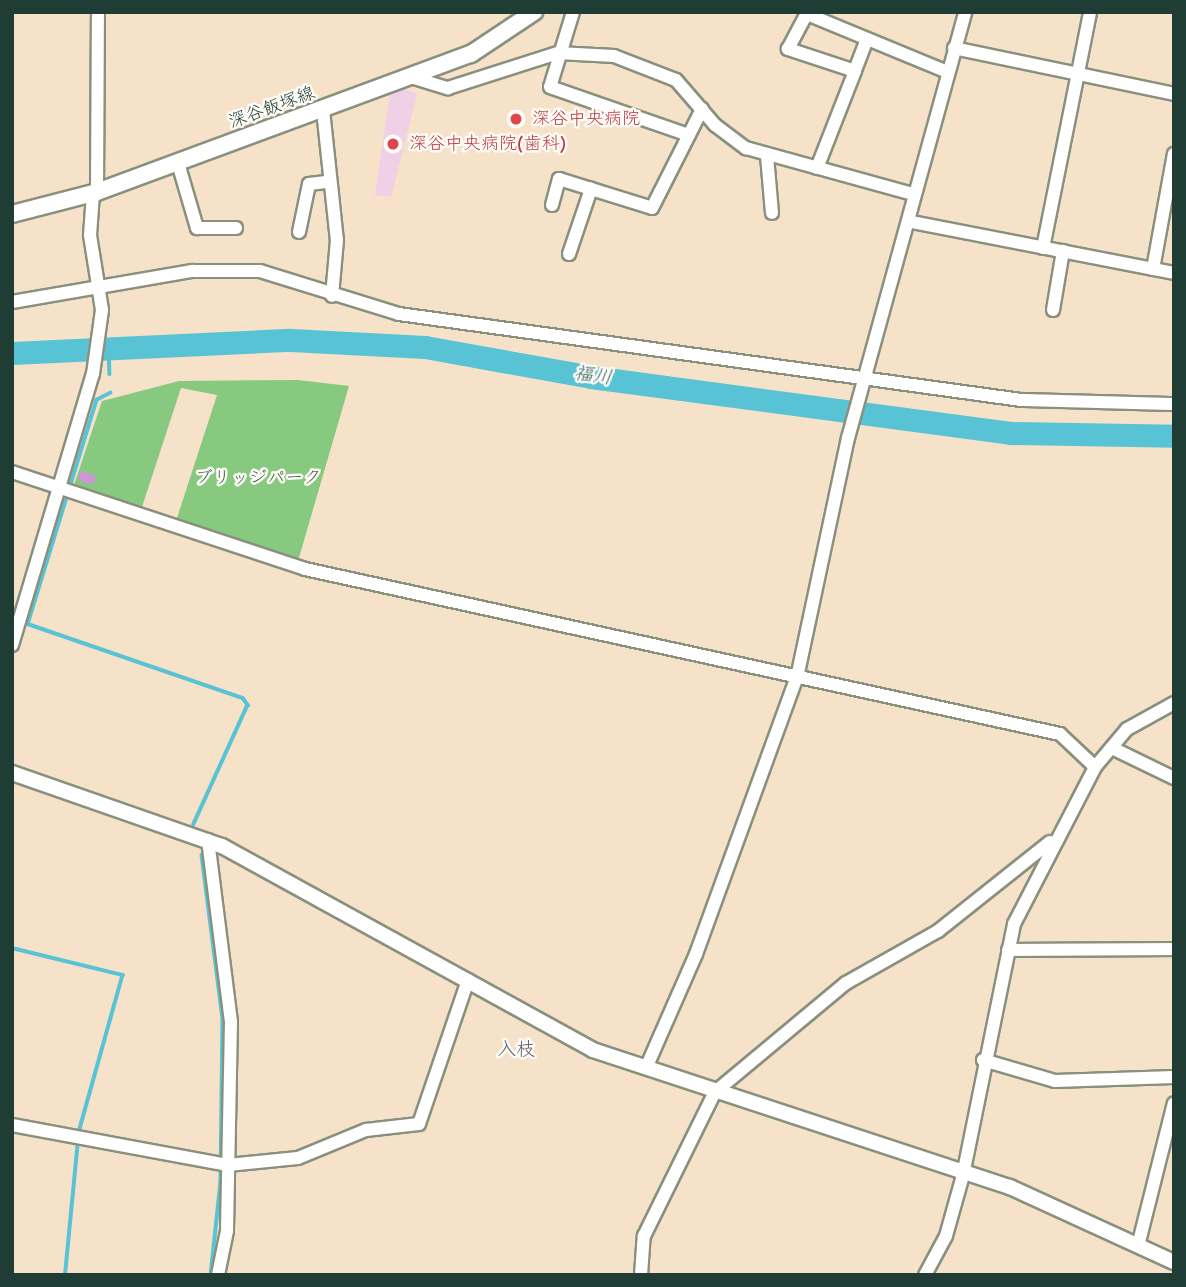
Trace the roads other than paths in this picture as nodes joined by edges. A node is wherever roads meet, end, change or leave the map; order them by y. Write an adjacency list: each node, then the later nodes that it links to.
1 (98, 12): 23 (street)
2 (534, 12): 12 (main road, 深谷飯塚線)
3 (573, 12): 8 (street)
4 (965, 12): 7 (street)
5 (1090, 12): 11 (street)
6 (867, 39): 9 (street); 9 (street); 10 (street)
7 (954, 48): 10 (street); 11 (street)
8 (558, 53): 12 (street); 14 (street); 16 (street)
9 (855, 71): 20 (street)
10 (947, 72): 24 (street)
11 (1077, 74): 13 (street); 31 (street)
12 (411, 77): 15 (main road, 深谷飯塚線)
13 (1174, 94)
14 (702, 109): 16 (street); 18 (street)
15 (323, 110): 19 (main road, 深谷飯塚線); 21 (street)
16 (689, 135): 22 (street)
17 (1174, 154): 34 (street)
18 (767, 156): 20 (street); 26 (street)
19 (178, 163): 23 (main road, 深谷飯塚線); 29 (street)
20 (817, 168): 24 (street)
21 (326, 182): 30 (street); 37 (street)
22 (590, 189): 25 (street); 33 (street)
23 (95, 193): 27 (main road, 深谷飯塚線); 36 (street)
24 (913, 194): 28 (street)
25 (552, 205)
26 (772, 213)
27 (12, 214)
28 (912, 222): 31 (street); 40 (street)
29 (236, 229)
30 (299, 232)
31 (1043, 248): 32 (street)
32 (1063, 251): 34 (street); 39 (street)
33 (569, 254)
34 (1153, 269): 35 (street)
35 (1174, 273)
36 (101, 286): 37 (street); 38 (street); 43 (street)
37 (332, 296): 40 (street)
38 (12, 302)
39 (1053, 310)
40 (863, 379): 41 (street); 45 (street)
41 (1174, 404)
42 (12, 472): 43 (street)
43 (64, 488): 44 (street); 45 (street)
44 (12, 645)
45 (798, 673): 48 (street); 57 (street)
46 (1174, 703): 47 (street)
47 (1112, 748): 48 (street); 50 (street)
48 (1095, 767): 51 (street)
49 (12, 774): 52 (street)
50 (1174, 778)
51 (1055, 837): 54 (street); 59 (street)
52 (208, 840): 55 (street); 62 (street)
53 (1174, 949): 54 (street)
54 (1008, 950): 56 (street)
55 (468, 980): 57 (street); 62 (street)
56 (983, 1060): 58 (street); 63 (street)
57 (646, 1068): 59 (street)
58 (1174, 1077)
59 (715, 1092): 63 (street); 67 (street)
60 (1174, 1103): 64 (street)
61 (12, 1125): 62 (street)
62 (228, 1165): 66 (street)
63 (963, 1175): 64 (street); 68 (street)
64 (1138, 1246): 65 (street)
65 (1174, 1262)
66 (218, 1275)
67 (641, 1275)
68 (925, 1275)

